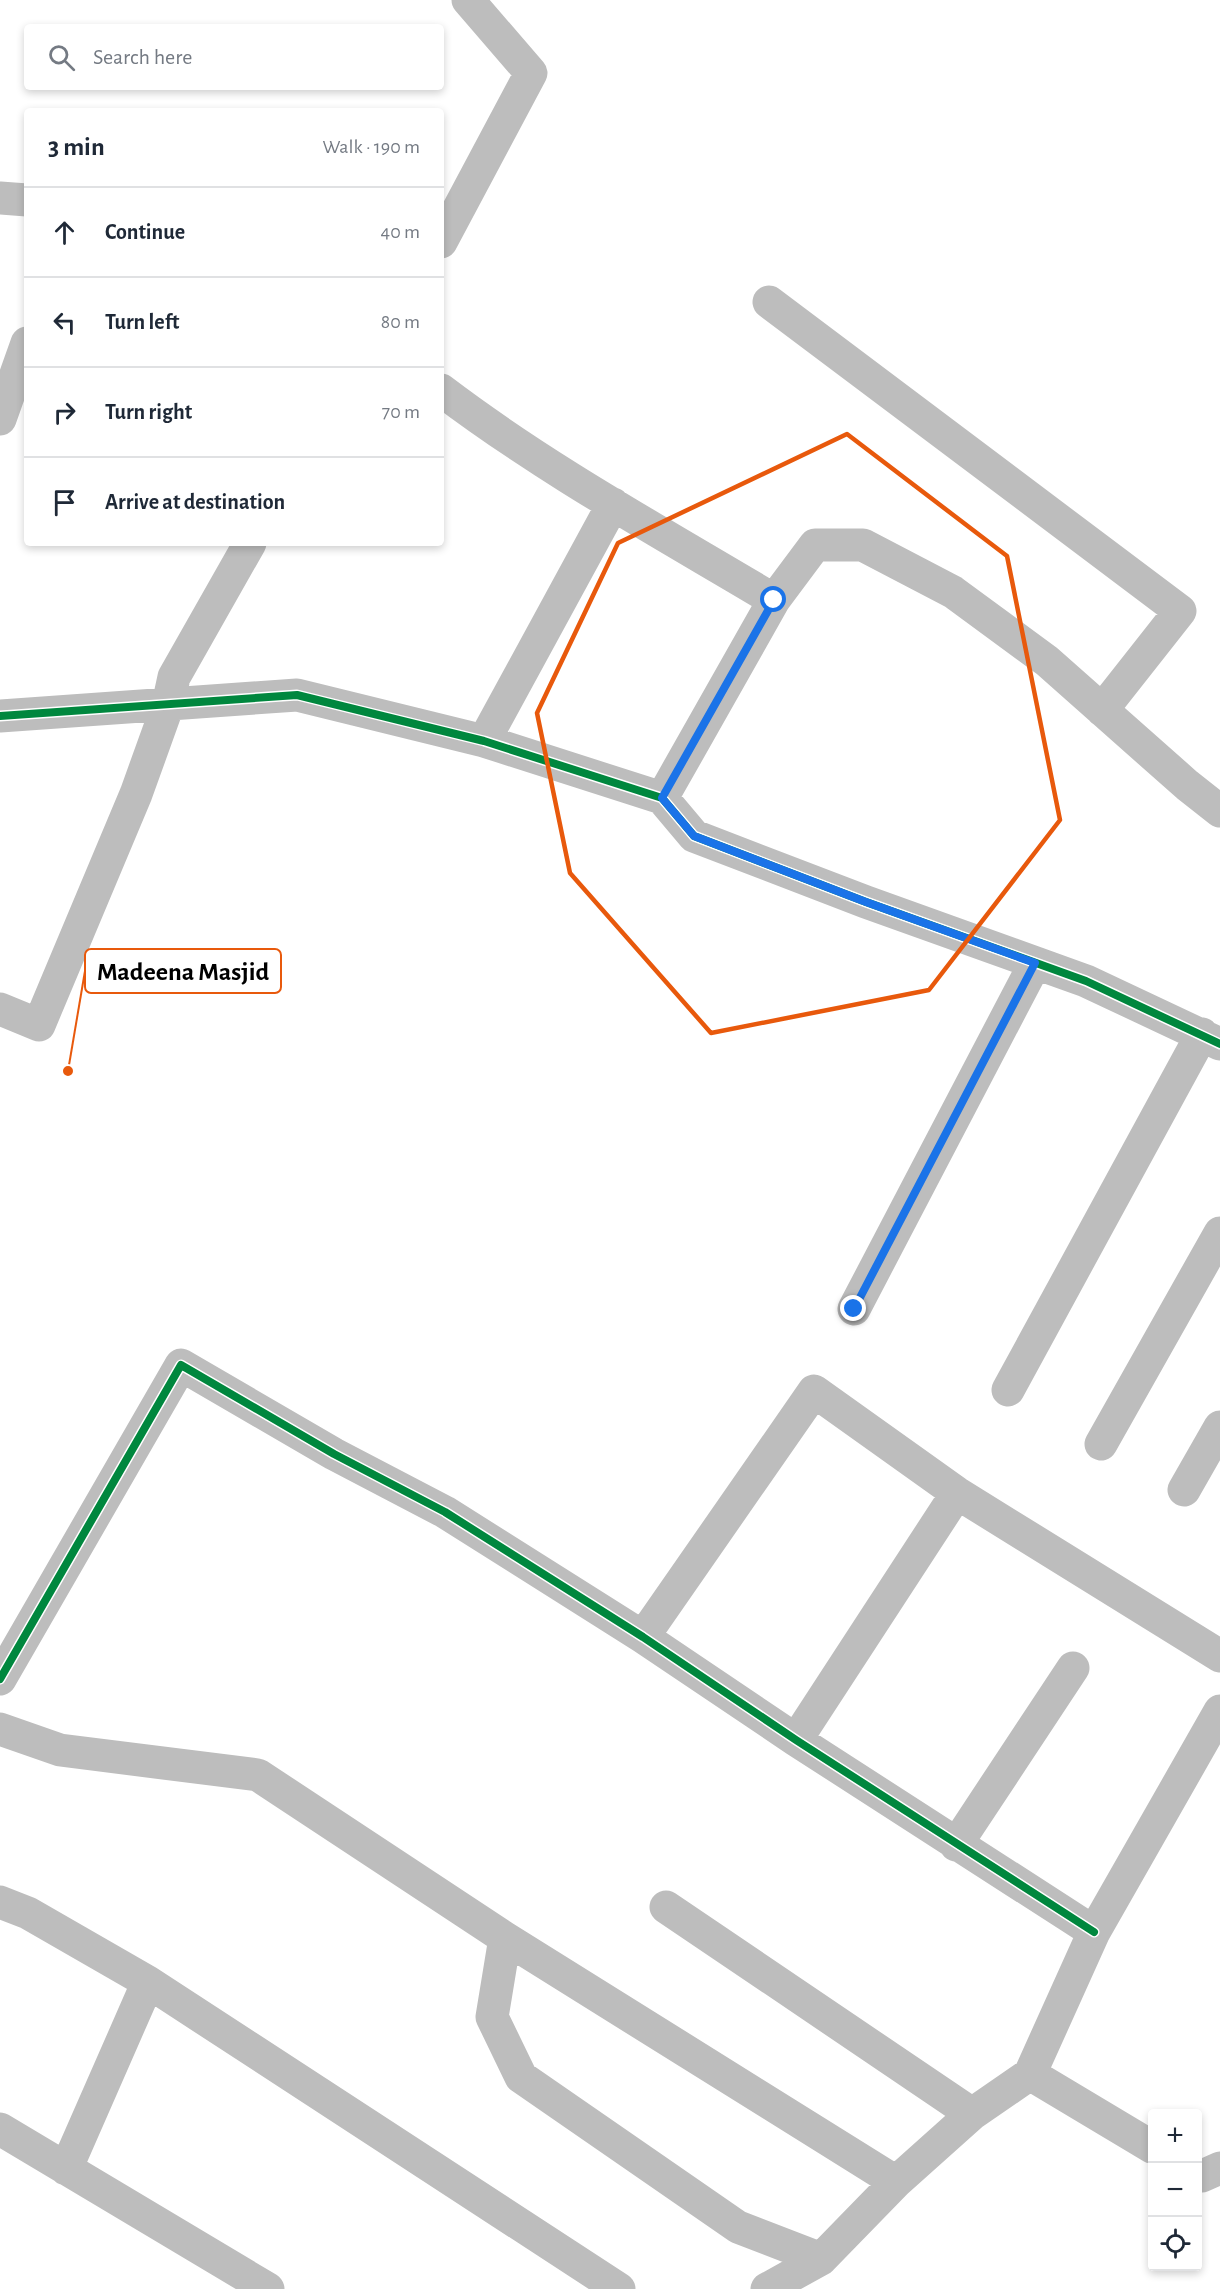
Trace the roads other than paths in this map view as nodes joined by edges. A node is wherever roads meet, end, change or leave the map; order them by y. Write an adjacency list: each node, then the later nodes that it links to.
1 (468, 0): 4 (street)
2 (0, 198): 3 (street)
3 (24, 200)
4 (444, 236)
5 (769, 302): 13 (street)
6 (24, 351): 8 (street)
7 (444, 392): 9 (street)
8 (0, 419)
9 (613, 504): 11 (street); 15 (street)
10 (248, 546): 12 (street)
11 (774, 600): 13 (street); 16 (street)
12 (168, 705): 14 (street); 15 (street); 19 (street)
13 (1102, 710): 17 (street)
14 (0, 716)
15 (484, 741): 16 (street)
16 (662, 798): 18 (street)
17 (1220, 811)
18 (1035, 963): 20 (street); 22 (street)
19 (0, 1009)
20 (1211, 1039): 23 (street)
21 (1220, 1233): 25 (street)
22 (854, 1309)
23 (1008, 1390)
24 (1220, 1427): 26 (street)
25 (1101, 1444)
26 (1184, 1490)
27 (957, 1493): 28 (street); 29 (street); 34 (street)
28 (643, 1637): 31 (street); 34 (street)
29 (1220, 1656)
30 (1073, 1668): 35 (street)
31 (0, 1678)
32 (1220, 1711): 38 (street)
33 (0, 1729): 39 (street)
34 (796, 1740): 35 (street)
35 (956, 1845): 38 (street)
36 (0, 1902): 40 (street)
37 (666, 1906): 42 (street)
38 (1094, 1932): 41 (street)
39 (505, 1938): 48 (street); 49 (street)
40 (148, 1982): 46 (street); 51 (street)
41 (1030, 2074): 42 (street); 44 (street)
42 (972, 2114): 48 (street)
43 (0, 2129): 46 (street)
44 (1148, 2145)
45 (1220, 2168): 47 (street)
46 (66, 2169): 50 (street)
47 (1202, 2176)
48 (896, 2182): 49 (street)
49 (821, 2259): 52 (street)
50 (268, 2289)
51 (619, 2289)
52 (767, 2289)

